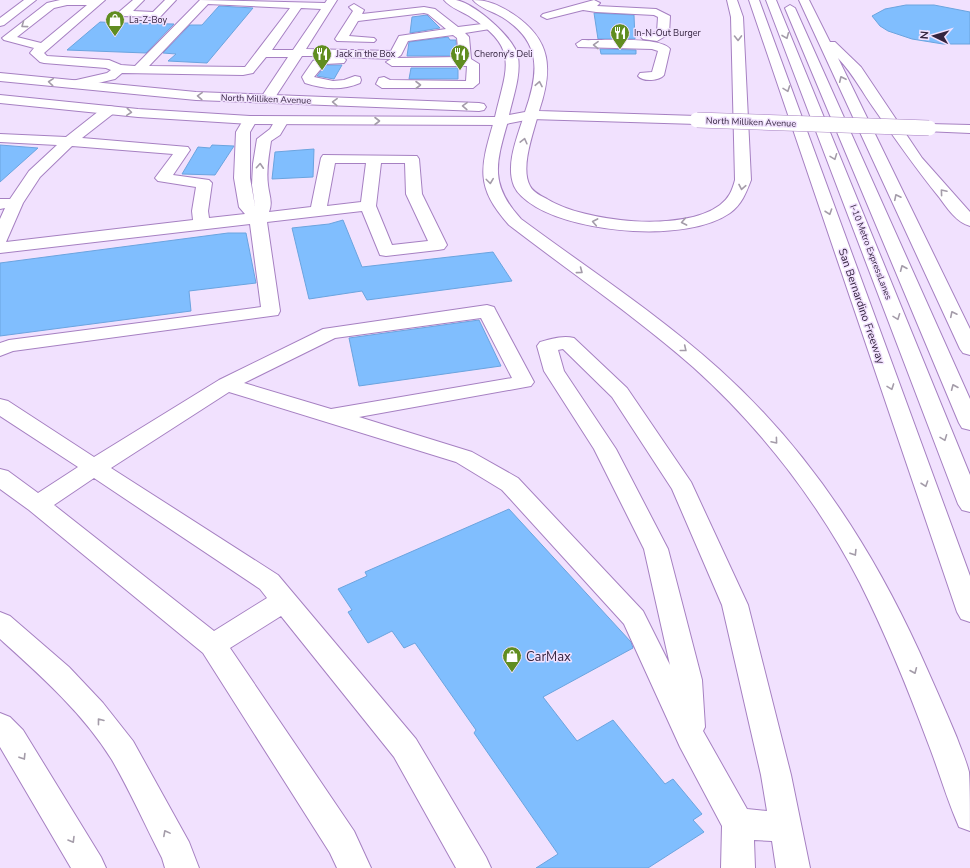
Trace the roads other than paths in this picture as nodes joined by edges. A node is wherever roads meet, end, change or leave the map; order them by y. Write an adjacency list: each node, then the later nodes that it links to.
1 (31, 0): 22 (main road)
2 (139, 0): 3 (main road)
3 (171, 0)
4 (401, 0): 19 (main road)
5 (449, 0): 25 (main road)
6 (459, 0): 21 (main road)
7 (478, 0): 21 (main road)
8 (657, 0): 16 (main road)
9 (732, 0): 53 (main road, one-way to 53)
10 (754, 0): 79 (main road, San Bernardino Freeway, one-way to 79)
11 (771, 0): 77 (main road, I-10 Metro ExpressLanes, one-way to 77)
12 (787, 0): 73 (main road, I-10 Metro ExpressLanes, one-way to 12)
13 (804, 0): 29 (main road)
14 (97, 3): 33 (main road); 33 (main road, one-way to 33)
15 (330, 4): 17 (main road); 19 (main road); 35 (main road)
16 (580, 4): 20 (main road); 30 (main road)
17 (298, 5): 34 (main road); 40 (main road)
18 (422, 5): 19 (main road); 23 (main road)
19 (356, 13): 27 (main road)
20 (547, 16)
21 (515, 21): 36 (main road)
22 (0, 22)
23 (443, 22): 24 (main road); 28 (main road)
24 (419, 24)
25 (490, 26): 28 (main road); 36 (main road); 52 (main road)
26 (372, 29): 27 (main road)
27 (346, 30): 31 (main road)
28 (453, 31): 31 (main road); 38 (main road)
29 (821, 35): 64 (main road, one-way to 29); 68 (main road, one-way to 29)
30 (646, 37)
31 (401, 41): 37 (main road)
32 (582, 44): 43 (main road, one-way to 32)
33 (43, 47): 42 (main road)
34 (263, 53): 35 (main road); 40 (main road)
35 (298, 53): 39 (main road); 49 (main road)
36 (540, 53): 53 (main road, one-way to 36)
37 (394, 59): 38 (main road); 39 (main road); 46 (main road)
38 (465, 61): 46 (main road, one-way to 38)
39 (361, 67): 46 (main road)
40 (140, 68): 42 (main road)
41 (0, 72): 45 (main road)
42 (115, 72): 47 (main road); 48 (main road)
43 (644, 76)
44 (0, 77): 45 (main road, North Milliken Avenue)
45 (30, 80): 47 (main road, North Milliken Avenue, one-way to 45)
46 (384, 80)
47 (77, 84): 48 (main road, North Milliken Avenue)
48 (118, 88): 49 (main road, North Milliken Avenue, one-way to 48)
49 (267, 99): 52 (main road, North Milliken Avenue, one-way to 49)
50 (4, 100): 51 (main road, North Milliken Avenue)
51 (109, 110): 54 (main road, North Milliken Avenue, one-way to 54); 58 (main road)
52 (502, 114): 53 (main road, North Milliken Avenue); 55 (main road, North Milliken Avenue, one-way to 52); 84 (main road, one-way to 84)
53 (531, 115): 56 (main road, North Milliken Avenue, bridge)
54 (250, 120): 55 (main road, North Milliken Avenue); 63 (main road)
55 (282, 120): 63 (main road, one-way to 55)
56 (970, 129)
57 (0, 138): 58 (main road)
58 (68, 141): 60 (main road); 65 (main road)
59 (374, 159): 61 (main road); 61 (main road); 62 (main road)
60 (8, 204): 66 (main road)
61 (368, 206): 62 (main road)
62 (318, 211): 63 (main road)
63 (258, 220): 65 (main road); 69 (main road)
64 (970, 221)
65 (202, 224): 67 (main road)
66 (0, 239)
67 (0, 248)
68 (970, 349)
69 (0, 350)
70 (226, 384): 72 (main road); 72 (main road); 74 (main road)
71 (1, 406): 74 (main road)
72 (330, 416): 83 (main road)
73 (970, 423)
74 (94, 468): 76 (main road); 78 (main road)
75 (0, 477): 76 (main road)
76 (37, 504): 81 (main road)
77 (970, 504)
78 (284, 601): 81 (main road); 90 (main road)
79 (970, 612)
80 (0, 623): 88 (main road, one-way to 80)
81 (213, 645): 89 (main road)
82 (0, 726): 87 (main road, one-way to 87)
83 (691, 738): 85 (main road); 86 (main road)
84 (970, 816)
85 (738, 824): 86 (main road); 91 (main road)
86 (785, 827): 92 (main road)
87 (89, 868)
88 (182, 868)
89 (354, 868)
90 (474, 868)
91 (738, 868)
92 (793, 868)

